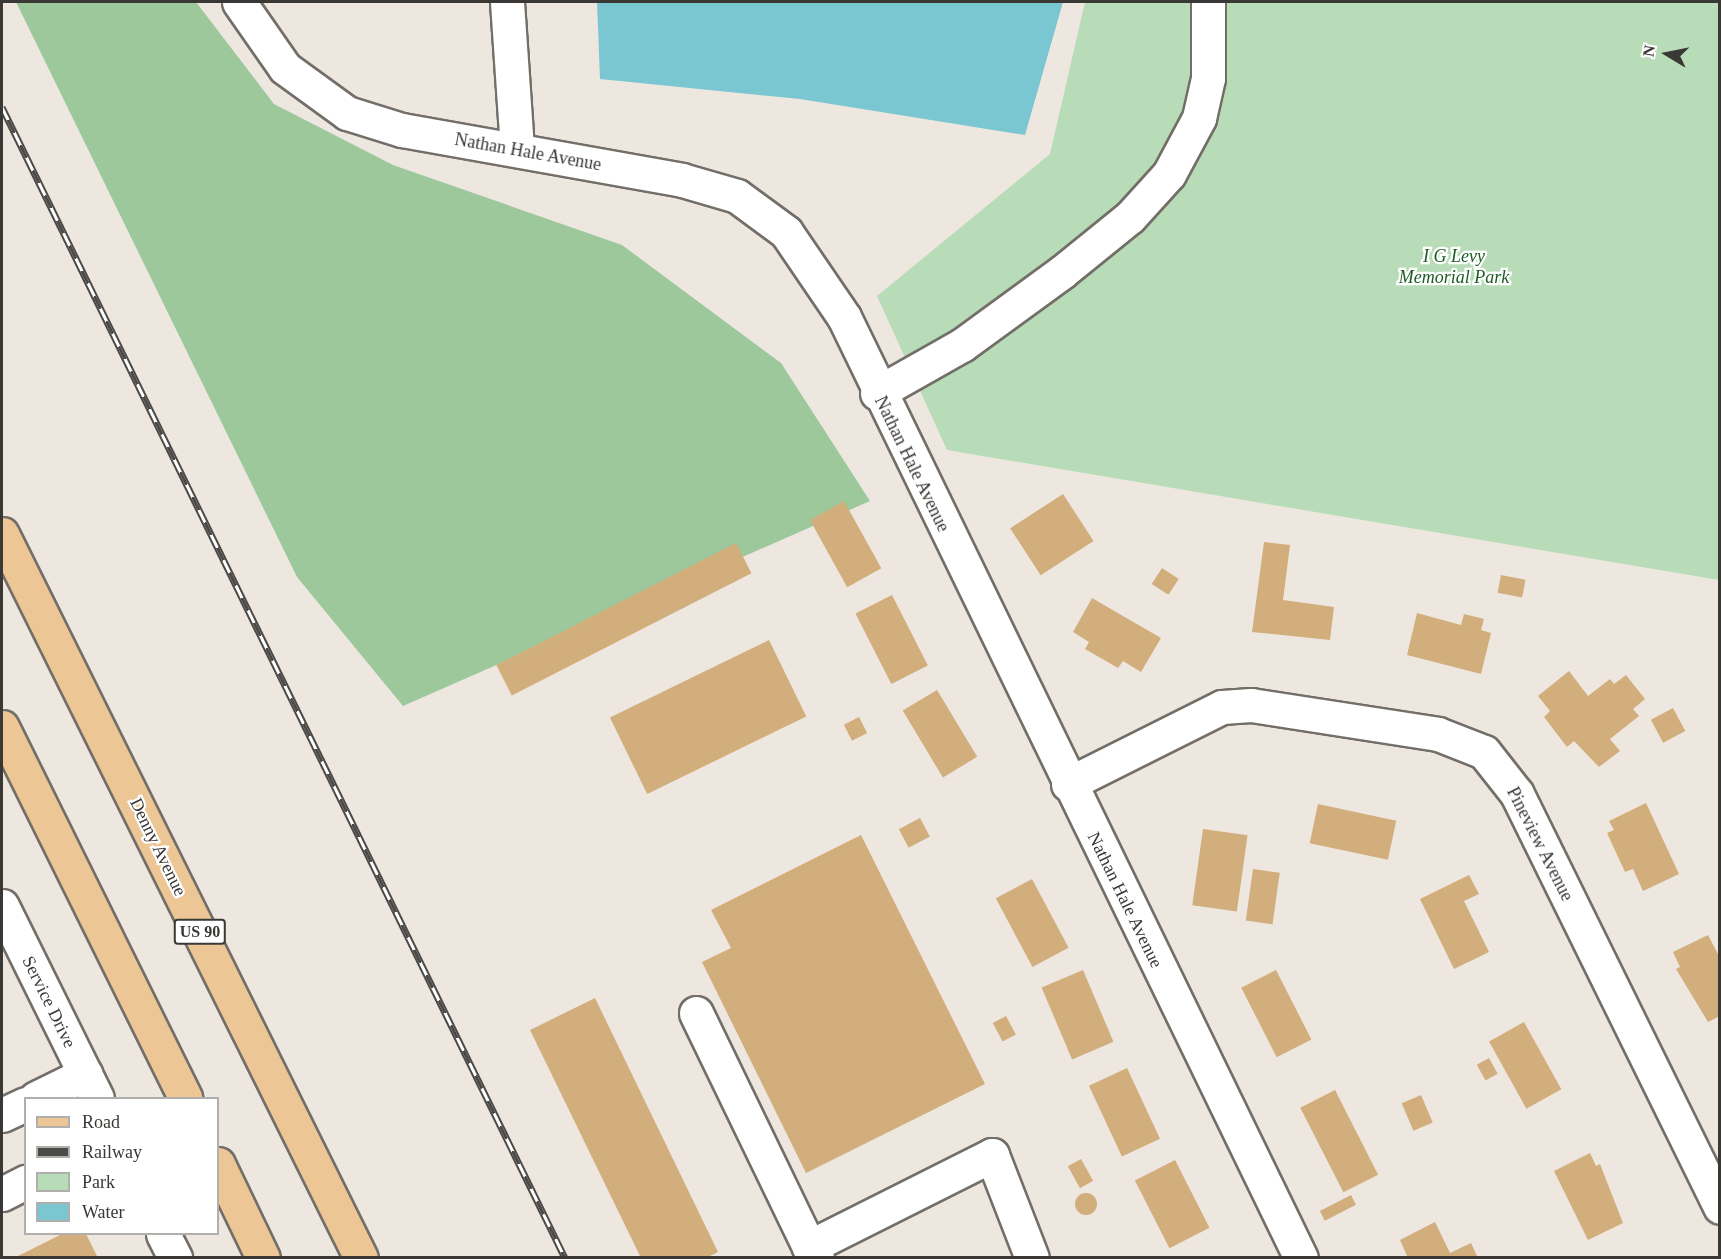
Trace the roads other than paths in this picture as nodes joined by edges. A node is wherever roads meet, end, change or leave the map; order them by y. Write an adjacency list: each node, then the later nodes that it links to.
1 (238, 2): 4 (street, Nathan Hale Avenue)
2 (507, 2): 4 (street)
3 (1208, 2): 5 (street)
4 (517, 150): 5 (street, Nathan Hale Avenue)
5 (877, 393): 8 (street, Nathan Hale Avenue)
6 (2, 534): 22 (main road, Denny Avenue / US 90)
7 (2, 727): 13 (main road)
8 (1068, 784): 17 (street, Pineview Avenue); 24 (street, Nathan Hale Avenue)
9 (2, 906): 11 (street, Service Drive)
10 (696, 1012): 19 (street)
11 (91, 1086): 12 (street)
12 (41, 1097)
13 (185, 1097)
14 (219, 1166): 21 (main road)
15 (24, 1183): 16 (street)
16 (2, 1194)
17 (1719, 1207)
18 (164, 1235): 20 (street)
19 (813, 1252): 23 (street)
20 (175, 1257)
21 (263, 1257)
22 (361, 1257)
23 (1032, 1257)
24 (1301, 1257)

